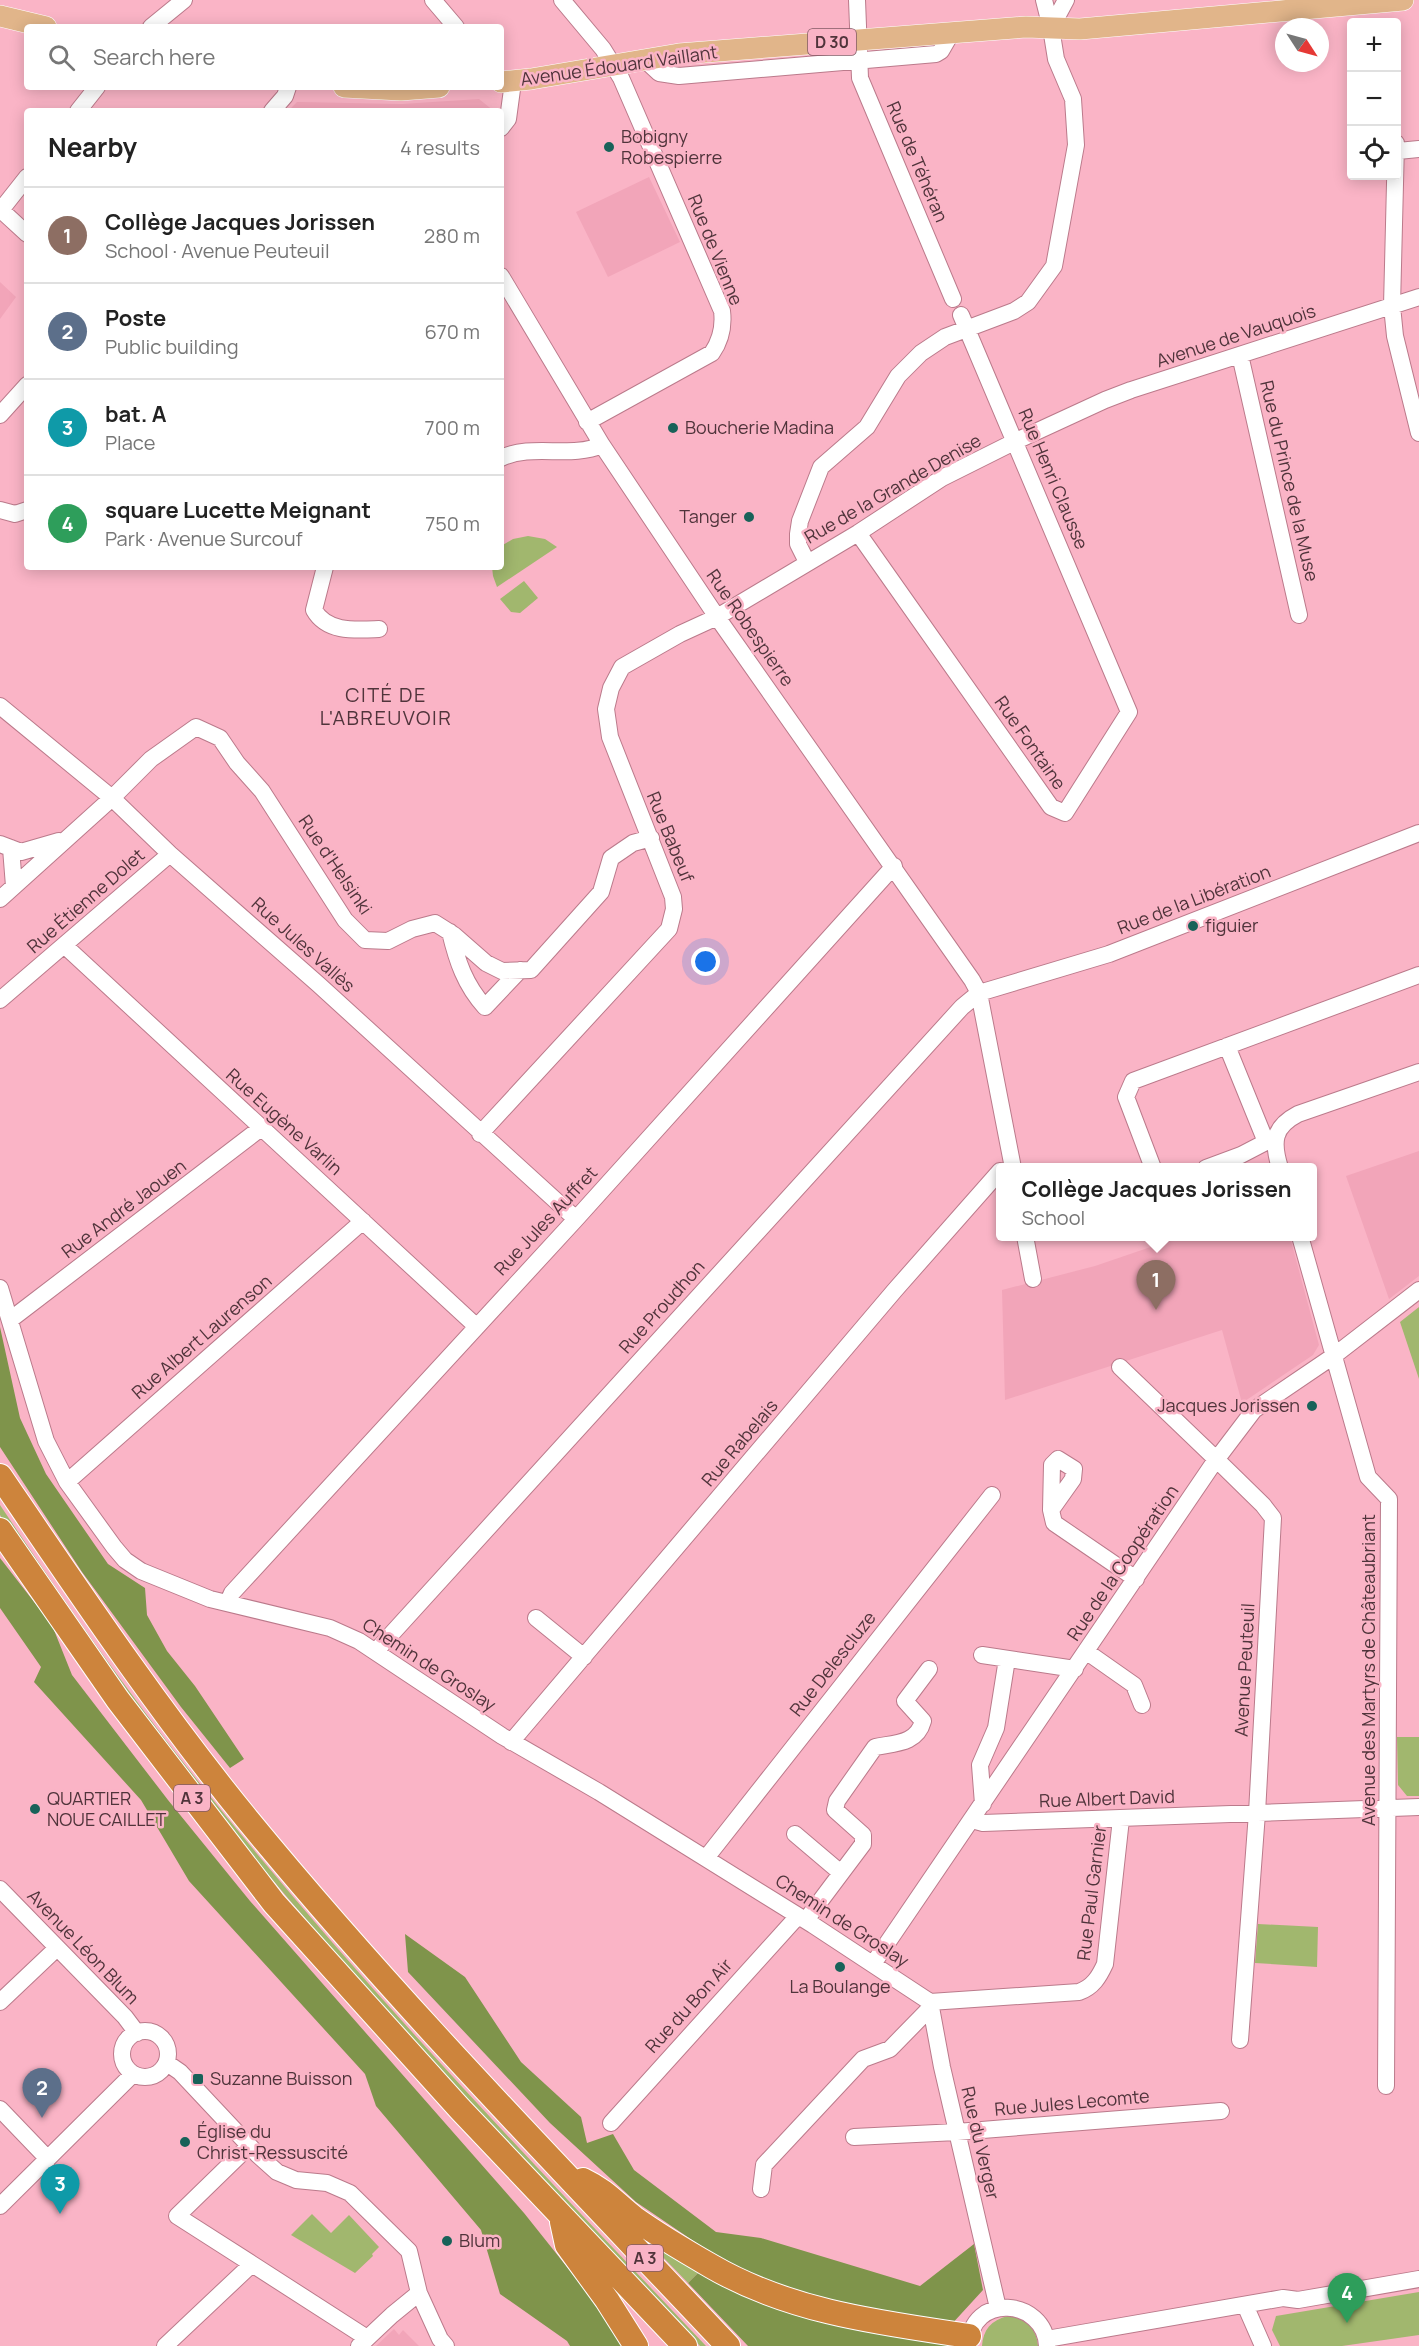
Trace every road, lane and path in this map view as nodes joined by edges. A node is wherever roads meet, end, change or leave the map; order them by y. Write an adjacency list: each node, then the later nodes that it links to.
1 (184, 0): 10 (street)
2 (433, 0): 11 (street)
3 (562, 0): 14 (street, Rue de Vienne)
4 (857, 0): 13 (street, Rue de Téhéran)
5 (1044, 0): 12 (street)
6 (1066, 0): 12 (street)
7 (1403, 0): 12 (main road, D 30)
8 (0, 16): 9 (main road)
9 (33, 24)
10 (156, 24)
11 (453, 24)
12 (1055, 28): 13 (main road, Avenue Édouard Vaillant / D 30); 31 (street)
13 (858, 49): 14 (main road, Avenue Édouard Vaillant / D 30); 29 (street, Rue de Téhéran)
14 (614, 64): 15 (main road, Avenue Édouard Vaillant / D 30); 36 (street, Rue de Vienne)
15 (507, 82): 20 (street)
16 (95, 90): 18 (street)
17 (287, 90): 19 (street)
18 (80, 108)
19 (275, 108)
20 (504, 124)
21 (1401, 147): 22 (street)
22 (1419, 149)
23 (1396, 180): 30 (street)
24 (24, 181): 25 (street)
25 (1, 209): 26 (street)
26 (24, 231)
27 (504, 281): 36 (street, Rue Robespierre)
28 (1419, 297): 30 (street, Avenue de Vauquois)
29 (953, 299)
30 (1392, 306): 32 (street, Avenue de Vauquois); 37 (street)
31 (965, 321): 38 (street, Rue Henri Clausse); 44 (street)
32 (1240, 355): 34 (street, Avenue de Vauquois); 46 (street, Rue du Prince de la Muse)
33 (24, 388): 35 (street)
34 (1094, 405): 38 (street, Rue de la Grande Denise)
35 (0, 415)
36 (587, 422): 39 (street, Rue Robespierre)
37 (1419, 434)
38 (1016, 441): 43 (street, Rue de la Grande Denise); 49 (street, Rue Henri Clausse)
39 (602, 445): 40 (street); 47 (street, Rue Robespierre)
40 (504, 457)
41 (0, 510): 42 (street)
42 (24, 511)
43 (858, 533): 44 (street, Rue de la Grande Denise); 49 (street, Rue Fontaine)
44 (807, 561): 47 (street, Rue de la Grande Denise)
45 (325, 570): 48 (street)
46 (1299, 615)
47 (717, 617): 54 (street, Rue Babeuf); 57 (street, Rue Robespierre)
48 (379, 629)
49 (1101, 645)
50 (0, 706): 51 (street, Rue Jules Vallès)
51 (112, 798): 53 (street); 56 (street, Rue Jules Vallès); 60 (street, Rue d'Helsinki)
52 (1419, 833): 64 (street, Rue de la Libération)
53 (69, 837): 55 (street); 58 (street)
54 (651, 838): 62 (street); 69 (street, Rue Babeuf)
55 (5, 846): 58 (street)
56 (171, 854): 61 (street, Rue Étienne Dolet); 69 (street, Rue Jules Vallès)
57 (894, 866): 64 (street, Rue Robespierre); 76 (street, Rue Jules Auffret)
58 (14, 886): 59 (street)
59 (0, 899)
60 (450, 932): 62 (street, Rue d'Helsinki); 62 (street)
61 (65, 946): 65 (street, Rue Étienne Dolet); 68 (street, Rue Eugène Varlin)
62 (519, 970)
63 (1419, 975): 66 (street)
64 (979, 993): 71 (street); 96 (street, Rue Proudhon)
65 (0, 1000)
66 (1227, 1046): 70 (street); 72 (street)
67 (1419, 1071): 70 (street)
68 (261, 1128): 77 (street, Rue Eugène Varlin); 83 (street, Rue André Jaouen)
69 (480, 1134): 76 (street, Rue Jules Vallès)
70 (1272, 1140): 73 (street); 74 (street)
71 (1007, 1163)
72 (1151, 1163)
73 (1218, 1163)
74 (1279, 1163)
75 (996, 1178): 99 (street, Rue Rabelais)
76 (576, 1219): 84 (street, Rue Jules Auffret)
77 (363, 1221): 84 (street, Rue Eugène Varlin); 89 (street, Rue Albert Laurenson)
78 (1026, 1241): 80 (street)
79 (1301, 1241): 85 (street, Avenue des Martyrs de Châteaubriant)
80 (1033, 1279)
81 (0, 1288): 83 (street, Chemin de Groslay)
82 (1419, 1290): 85 (street, Rue de la Coopération)
83 (10, 1320): 89 (street, Chemin de Groslay)
84 (476, 1326): 94 (street, Rue Jules Auffret)
85 (1335, 1355): 87 (street, Rue de la Coopération); 107 (street, Avenue des Martyrs de Châteaubriant)
86 (1119, 1367): 87 (street, Avenue Peuteuil)
87 (1217, 1460): 93 (street, Rue de la Coopération); 108 (street, Avenue Peuteuil)
88 (0, 1476): 132 (highway, A 3)
89 (67, 1482): 94 (street, Chemin de Groslay)
90 (992, 1495): 112 (street, Rue Delescluze)
91 (1051, 1510): 93 (street)
92 (0, 1530): 135 (highway, A 3)
93 (1136, 1579): 97 (street, Rue de la Coopération)
94 (228, 1602): 96 (street, Chemin de Groslay)
95 (536, 1618): 99 (street)
96 (376, 1651): 104 (street, Chemin de Groslay)
97 (1087, 1652): 102 (street, Rue de la Coopération); 103 (street)
98 (982, 1655): 100 (street)
99 (584, 1657): 104 (street, Rue Rabelais)
100 (1007, 1659): 102 (street); 105 (street)
101 (929, 1669): 113 (street, Rue du Bon Air)
102 (1075, 1669): 105 (street, Rue de la Coopération)
103 (1142, 1705)
104 (511, 1742): 112 (street, Chemin de Groslay)
105 (983, 1804): 110 (street, Rue de la Coopération)
106 (1419, 1807): 107 (street, Rue Albert David)
107 (1388, 1809): 108 (street, Rue Albert David); 124 (street, Avenue des Martyrs de Châteaubriant)
108 (1257, 1813): 109 (street, Rue Albert David); 121 (street, Avenue Peuteuil)
109 (1121, 1819): 110 (street, Rue Albert David); 118 (street, Rue Paul Garnier)
110 (972, 1820): 117 (street)
111 (795, 1834): 113 (street)
112 (706, 1858): 115 (street, Chemin de Groslay)
113 (841, 1873): 115 (street, Rue du Bon Air)
114 (0, 1889): 116 (street, Avenue Léon Blum)
115 (802, 1918): 117 (street, Chemin de Groslay); 127 (street, Rue du Bon Air)
116 (57, 1948): 119 (street); 120 (street, Avenue Léon Blum)
117 (873, 1964): 118 (street, Chemin de Groslay)
118 (926, 2001): 128 (street, Rue du Verger); 133 (street)
119 (0, 2002)
120 (137, 2033): 122 (street, Avenue Léon Blum); 123 (street, Avenue Léon Blum)
121 (1240, 2040)
122 (166, 2063): 123 (street); 130 (street)
123 (133, 2074): 131 (street)
124 (1386, 2086)
125 (0, 2109): 131 (street)
126 (1221, 2111): 128 (street, Rue Jules Lecomte)
127 (611, 2123)
128 (957, 2132): 129 (street, Rue Jules Lecomte); 142 (street, Rue du Verger)
129 (854, 2137)
130 (249, 2145): 136 (street); 139 (street)
131 (48, 2159): 134 (street)
132 (562, 2170): 143 (highway); 150 (highway, A 3)
133 (761, 2189)
134 (0, 2206)
135 (560, 2214): 148 (highway); 149 (highway, A 3)
136 (252, 2264): 144 (street); 146 (street)
137 (1419, 2270): 140 (street)
138 (1419, 2279): 140 (street)
139 (419, 2294): 144 (street); 147 (street)
140 (1283, 2298): 141 (street)
141 (1245, 2305): 145 (street); 151 (street)
142 (998, 2308): 143 (street); 145 (street)
143 (969, 2341)
144 (363, 2342)
145 (1047, 2343)
146 (165, 2346)
147 (446, 2346)
148 (636, 2346)
149 (685, 2346)
150 (728, 2346)
151 (1263, 2346)

